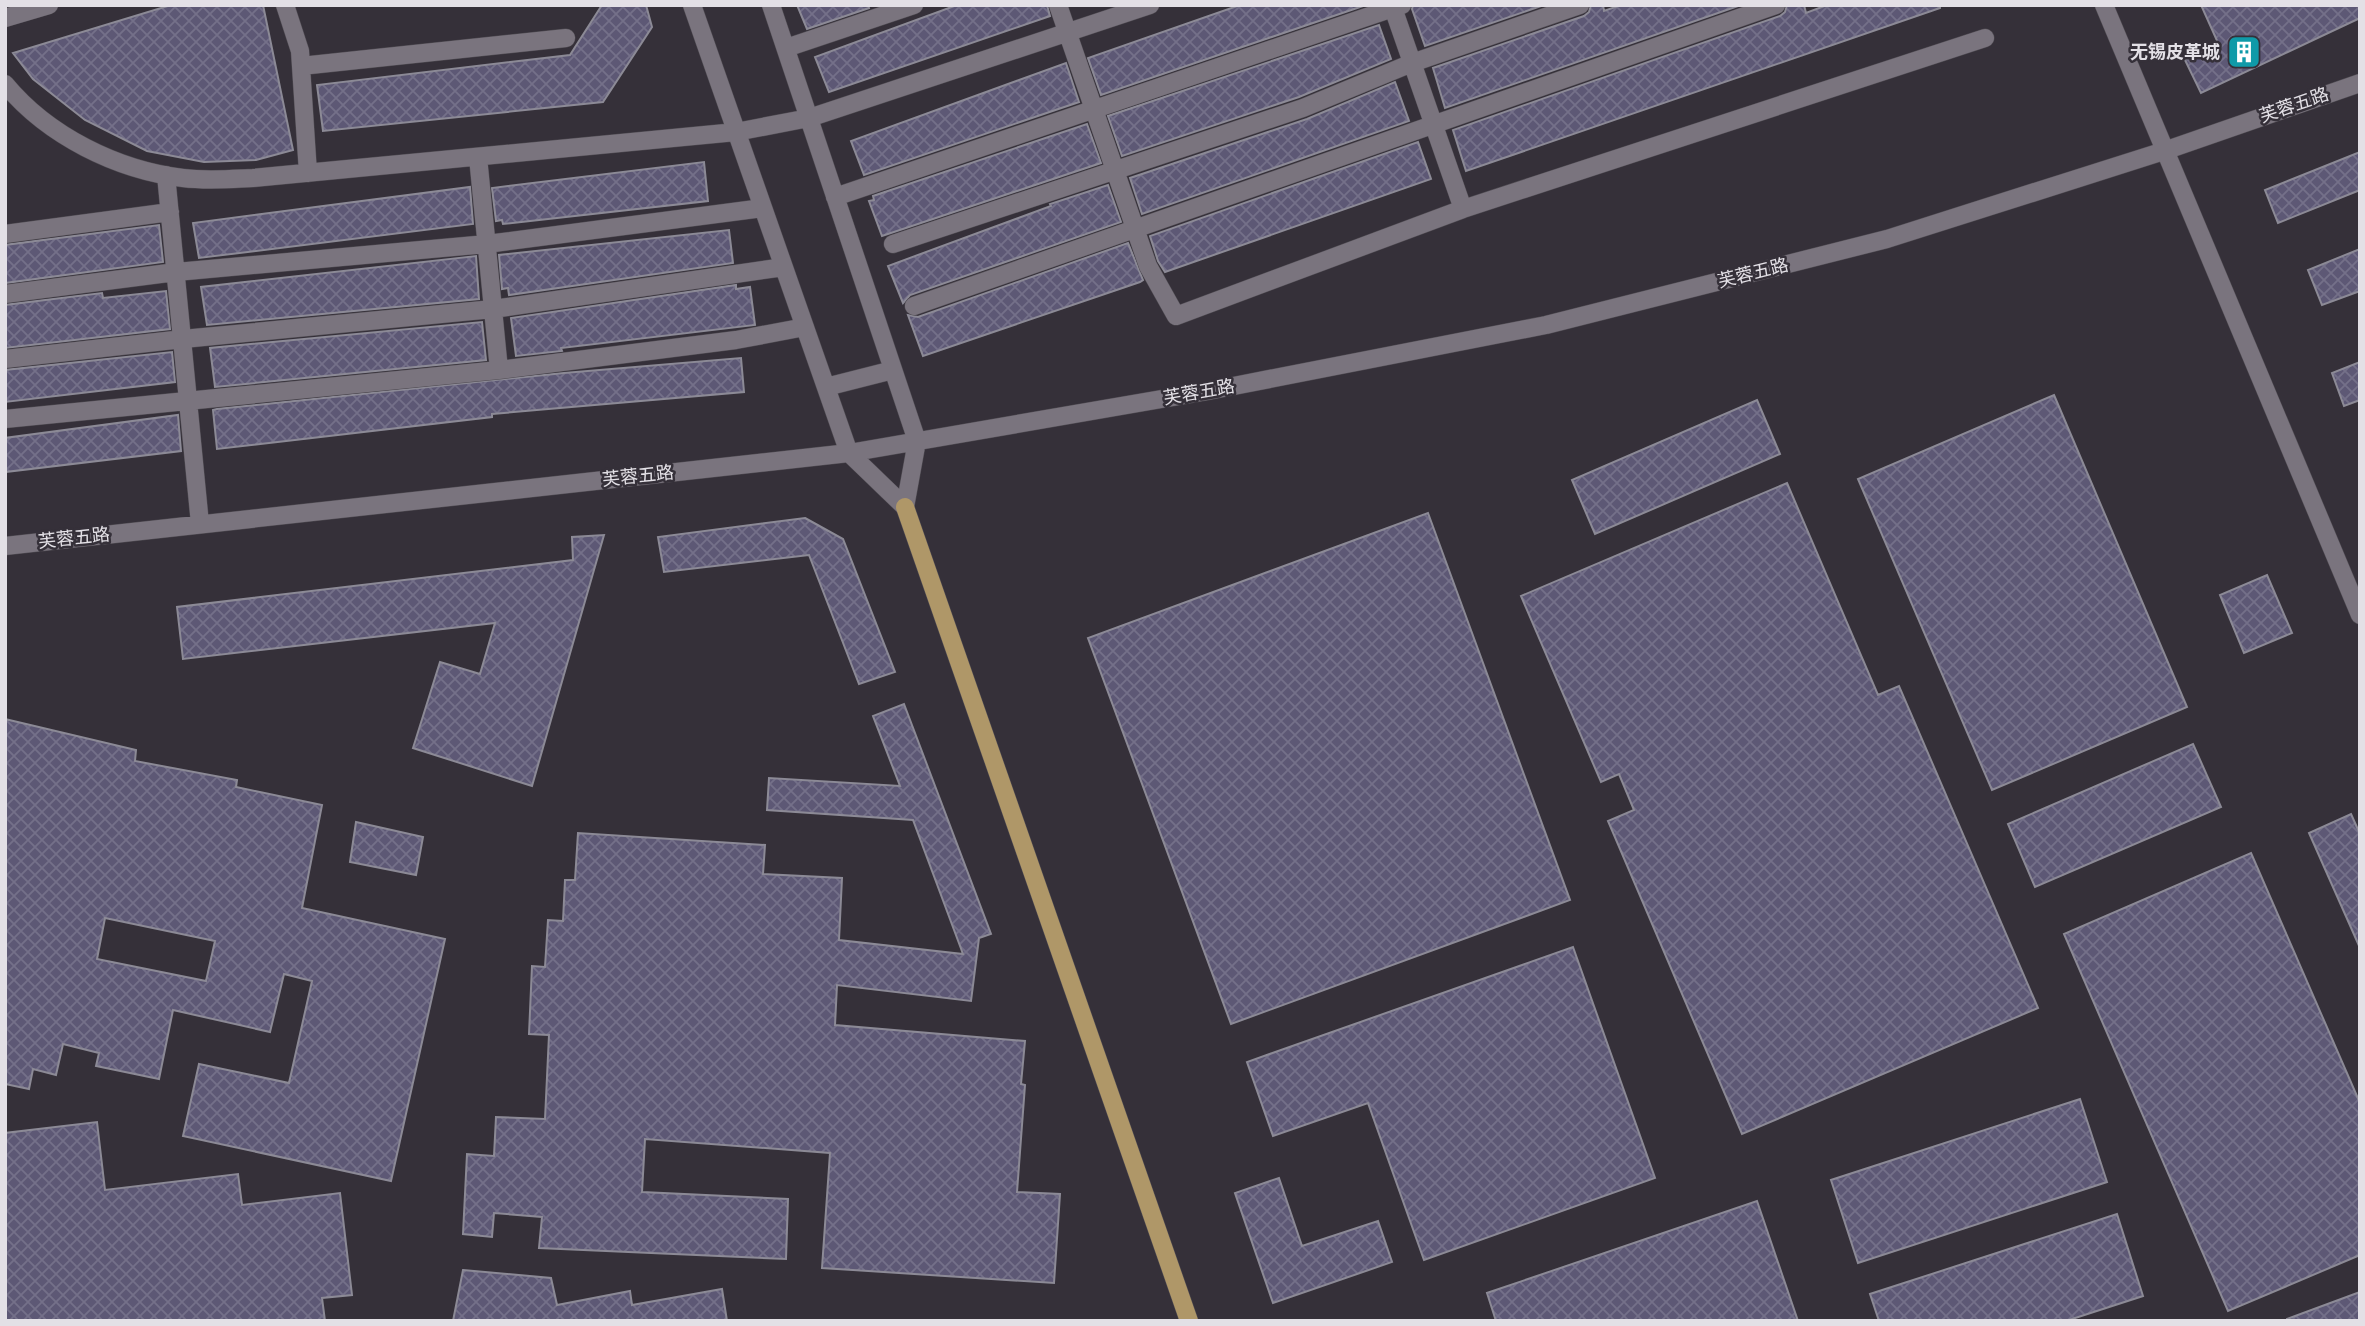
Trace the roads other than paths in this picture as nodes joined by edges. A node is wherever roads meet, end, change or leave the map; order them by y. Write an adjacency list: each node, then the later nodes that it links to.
1 (49, 5): 13 (street)
2 (285, 5): 19 (street)
3 (692, 5): 25 (street)
4 (771, 5): 17 (street)
5 (914, 5): 17 (street)
6 (1058, 5): 14 (street)
7 (1150, 5): 14 (street)
8 (1580, 5): 18 (street)
9 (1776, 5): 12 (street)
10 (2105, 5): 26 (street)
11 (1396, 6): 18 (street); 22 (street)
12 (1723, 13): 24 (street)
13 (5, 18)
14 (1068, 33): 22 (street); 23 (street)
15 (566, 38): 19 (street)
16 (1985, 38): 33 (street)
17 (786, 48): 23 (street)
18 (1412, 63): 24 (street); 28 (street)
19 (301, 66): 29 (street)
20 (2360, 83): 26 (street, 芙蓉五路)
21 (5, 84): 30 (street)
22 (1095, 111): 28 (street); 31 (street)
23 (809, 118): 25 (street); 31 (street)
24 (1434, 125): 33 (street); 35 (street)
25 (736, 132): 27 (street); 32 (street)
26 (2164, 150): 52 (street, 芙蓉五路); 57 (street)
27 (478, 157): 29 (street); 37 (street)
28 (1116, 171): 35 (street); 38 (street)
29 (308, 173): 30 (street)
30 (166, 175): 34 (street)
31 (835, 197): 48 (street)
32 (763, 208): 37 (street); 39 (street)
33 (1463, 209): 35 (street)
34 (170, 212): 36 (street); 40 (street)
35 (1135, 229): 42 (street)
36 (5, 234)
37 (486, 244): 40 (street); 43 (street)
38 (893, 244)
39 (784, 267): 43 (street); 44 (street)
40 (176, 272): 41 (street); 45 (street)
41 (5, 294)
42 (914, 306)
43 (493, 309): 45 (street); 47 (street)
44 (805, 327): 47 (street); 49 (street)
45 (183, 339): 46 (street); 50 (street)
46 (5, 359)
47 (499, 370): 50 (street)
48 (893, 370): 49 (street); 52 (street)
49 (826, 387): 53 (street)
50 (189, 400): 51 (street); 55 (street)
51 (5, 419)
52 (917, 441): 53 (street, 芙蓉五路); 54 (street)
53 (849, 453): 54 (street); 55 (street, 芙蓉五路)
54 (905, 507): 58 (main road)
55 (200, 524): 56 (street, 芙蓉五路)
56 (5, 546)
57 (2360, 615)
58 (1189, 1321)

